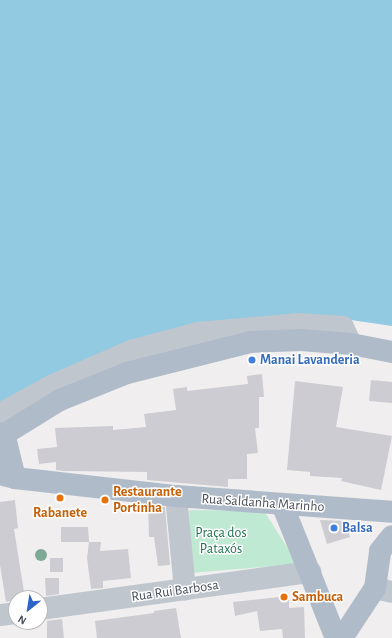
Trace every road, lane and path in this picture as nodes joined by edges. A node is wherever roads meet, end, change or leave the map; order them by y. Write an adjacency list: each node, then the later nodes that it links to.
1 (392, 352): 2 (main road)
2 (1, 428): 3 (main road)
3 (8, 476): 4 (main road, Rua Saldanha Marinho)
4 (176, 496): 5 (main road, Rua Saldanha Marinho); 9 (street)
5 (282, 504): 6 (main road, Rua Saldanha Marinho); 8 (main road)
6 (392, 512)
7 (392, 536): 10 (main road)
8 (310, 572): 9 (street, Rua Rui Barbosa); 12 (main road)
9 (185, 590): 11 (street, Rua Rui Barbosa)
10 (383, 590): 13 (main road)
11 (48, 609)
12 (336, 638)
13 (342, 638)

